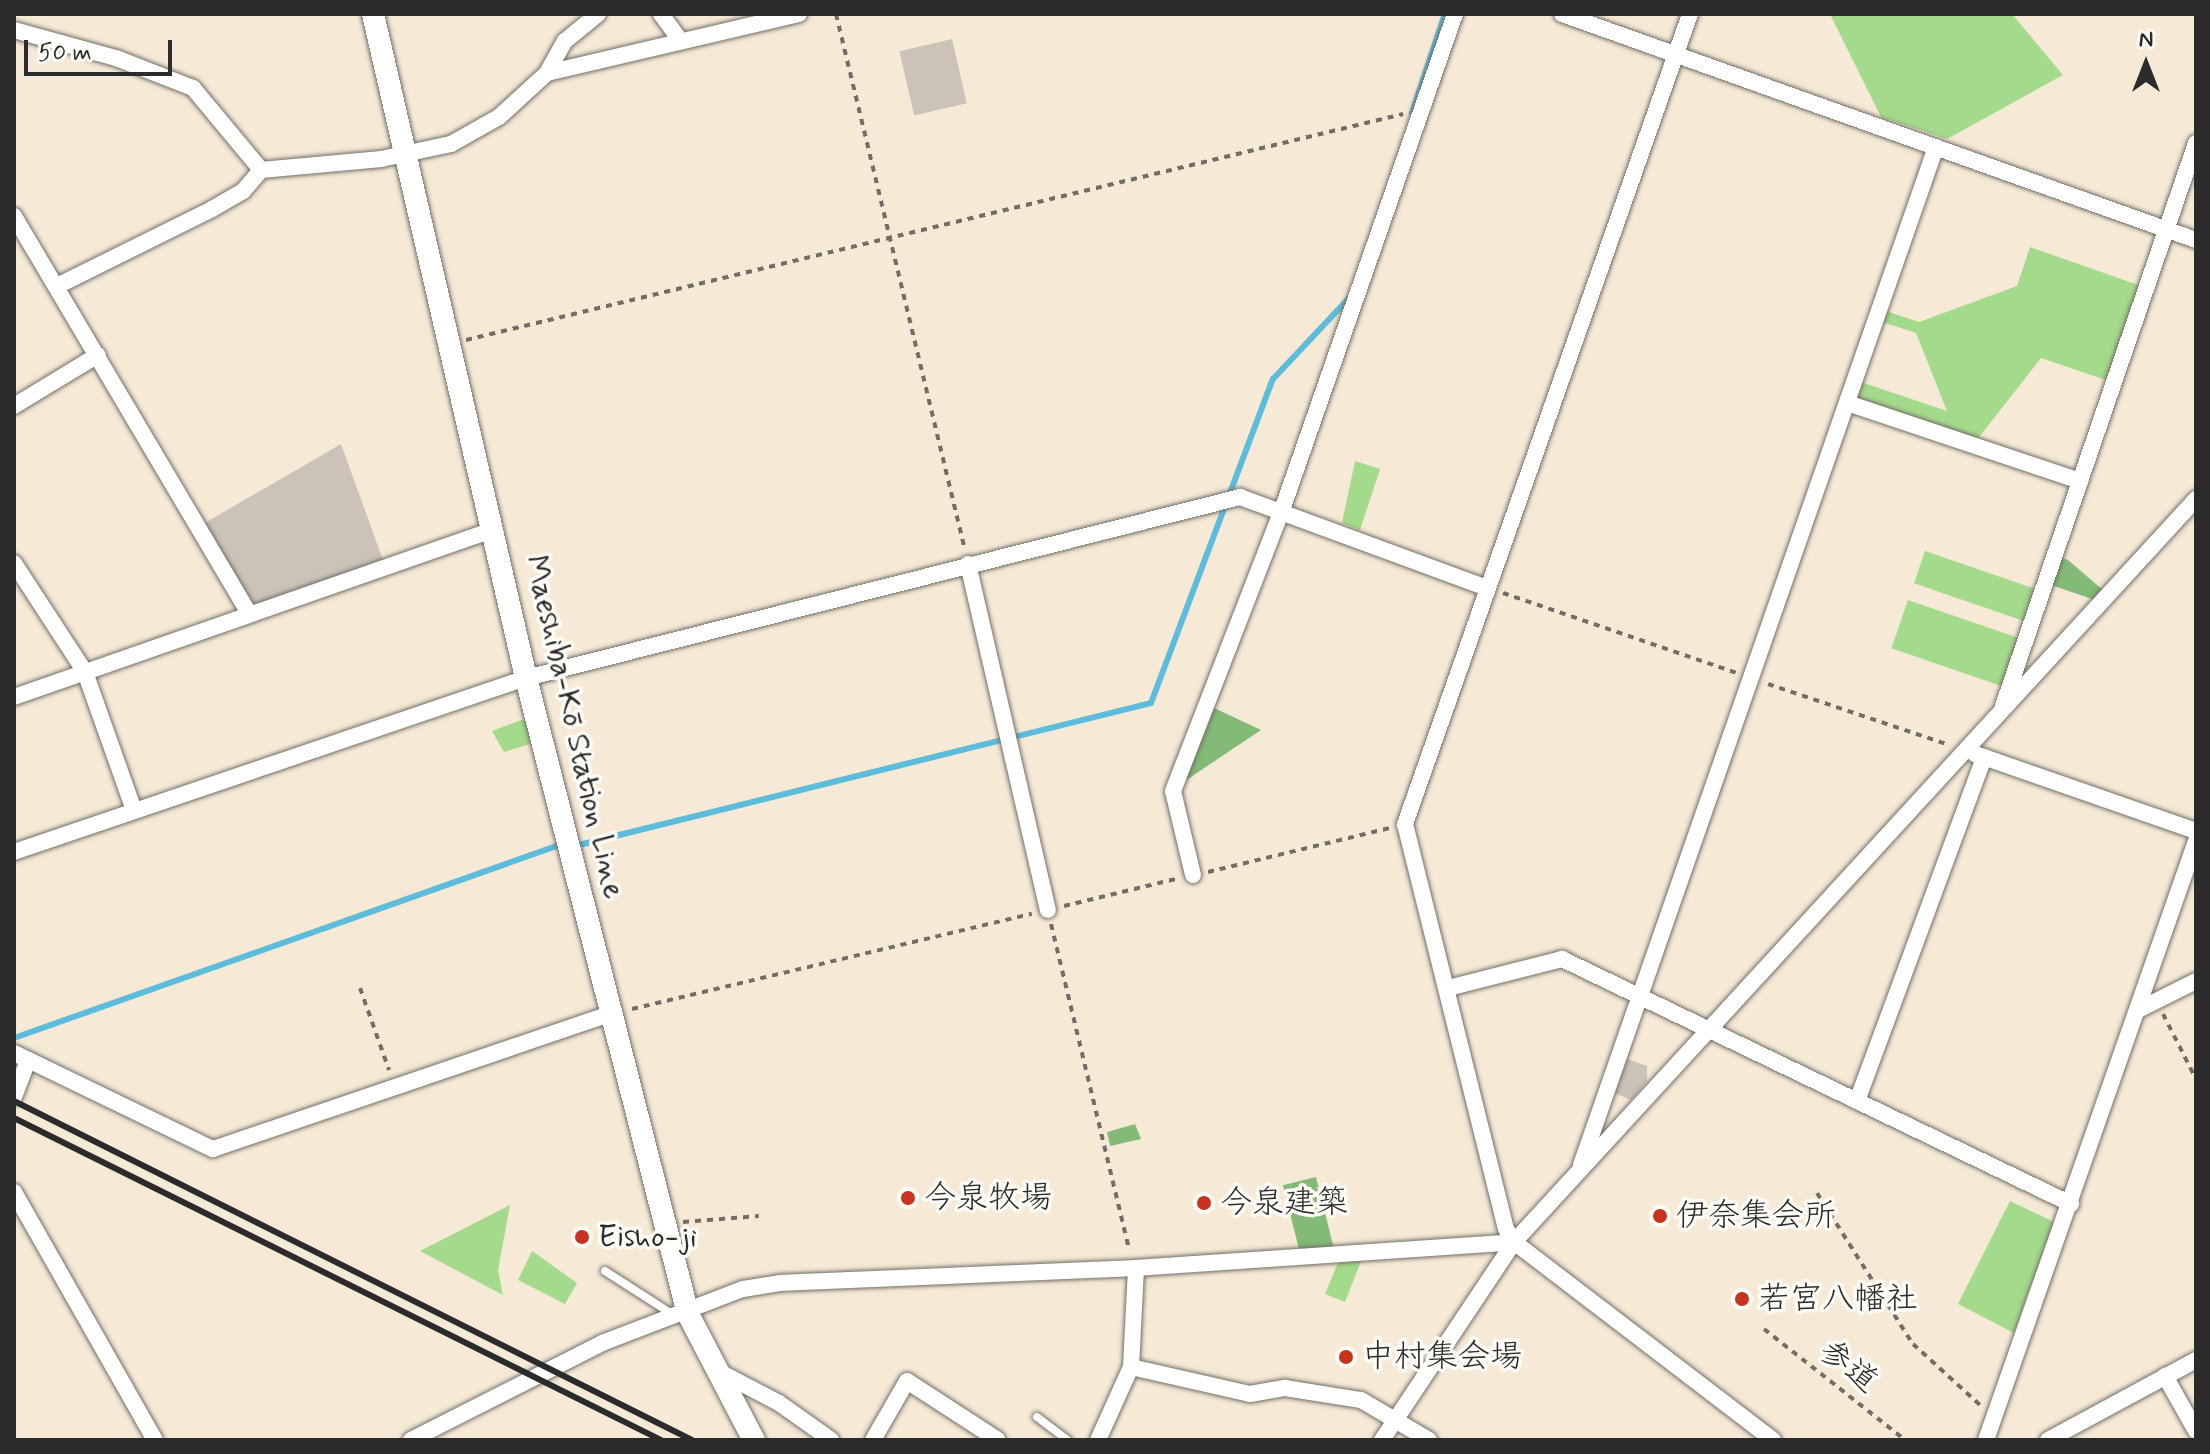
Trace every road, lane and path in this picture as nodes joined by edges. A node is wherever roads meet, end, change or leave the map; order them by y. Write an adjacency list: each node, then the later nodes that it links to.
1 (373, 14): 16 (main road, Maeshiba-Kō Station Line)
2 (598, 14): 12 (street)
3 (661, 14): 10 (street)
4 (799, 14): 10 (street)
5 (836, 14): 20 (path)
6 (1455, 14): 13 (street)
7 (1562, 14): 11 (street)
8 (1690, 14): 11 (street)
9 (14, 30): 17 (street)
10 (681, 42): 12 (street)
11 (1675, 56): 15 (street); 33 (street)
12 (547, 73): 16 (street)
13 (1421, 116): 20 (path); 29 (street)
14 (2196, 143): 19 (street)
15 (1936, 147): 19 (street); 25 (street)
16 (408, 155): 17 (street); 23 (main road, Maeshiba-Kō Station Line)
17 (261, 170): 22 (street)
18 (14, 216): 22 (street)
19 (2166, 229): 21 (street); 27 (street)
20 (891, 237): 23 (path); 32 (path)
21 (2196, 240)
22 (57, 286): 24 (street)
23 (453, 343): 30 (main road, Maeshiba-Kō Station Line)
24 (98, 355): 26 (street); 34 (street)
25 (1847, 403): 27 (street); 37 (street)
26 (14, 406)
27 (2080, 481): 39 (street)
28 (2196, 499): 39 (street)
29 (1282, 510): 32 (street); 33 (street); 47 (street)
30 (495, 529): 34 (street); 36 (main road, Maeshiba-Kō Station Line)
31 (14, 563): 35 (street)
32 (968, 564): 36 (street); 48 (street)
33 (1485, 587): 37 (path); 43 (street)
34 (249, 614): 35 (street)
35 (85, 672): 38 (street); 42 (street)
36 (526, 678): 42 (street); 55 (main road, Maeshiba-Kō Station Line)
37 (1750, 678): 40 (path); 52 (street)
38 (14, 697)
39 (2001, 713): 40 (street)
40 (1966, 751): 41 (street); 56 (street)
41 (1984, 757): 44 (street); 61 (street)
42 (134, 810): 46 (street)
43 (1405, 824): 47 (path); 51 (street)
44 (2196, 831)
45 (2196, 841): 54 (street)
46 (14, 852)
47 (1193, 875): 48 (path)
48 (1048, 910): 55 (path); 69 (path)
49 (2196, 981): 53 (street)
50 (360, 988): 59 (path)
51 (1448, 988): 52 (street); 68 (street)
52 (1641, 995): 56 (street); 62 (street)
53 (2157, 1001): 54 (street); 58 (path)
54 (2138, 1010): 65 (street)
55 (610, 1014): 59 (street); 67 (main road, Maeshiba-Kō Station Line)
56 (1711, 1029): 61 (street); 62 (street)
57 (21, 1056): 59 (street); 60 (street)
58 (2196, 1079)
59 (395, 1088)
60 (14, 1097)
61 (1857, 1101): 65 (street)
62 (1580, 1171): 68 (street)
63 (14, 1192): 81 (street)
64 (1817, 1193): 79 (path)
65 (2071, 1204): 79 (street)
66 (759, 1216): 67 (path)
67 (665, 1224): 71 (main road, Maeshiba-Kō Station Line)
68 (1514, 1242): 69 (street); 78 (street); 91 (street)
69 (1136, 1268): 71 (street); 74 (street)
70 (605, 1271): 71 (lane)
71 (682, 1316): 75 (main road, Maeshiba-Kō Station Line); 82 (street)
72 (1764, 1329): 92 (path, 参道)
73 (2196, 1360): 76 (street)
74 (1131, 1367): 78 (street); 88 (street)
75 (713, 1368): 83 (main road, Maeshiba-Kō Station Line); 84 (street)
76 (2165, 1376): 80 (street); 94 (street)
77 (1037, 1417): 87 (lane)
78 (1396, 1417): 89 (street); 90 (street)
79 (1996, 1420): 93 (street)
80 (2196, 1431)
81 (155, 1440)
82 (411, 1440)
83 (754, 1440)
84 (831, 1440)
85 (873, 1440): 86 (street)
86 (998, 1440)
87 (1068, 1440)
88 (1098, 1440)
89 (1382, 1440)
90 (1429, 1440)
91 (1773, 1440)
92 (1905, 1440)
93 (1986, 1440)
94 (2048, 1440)

